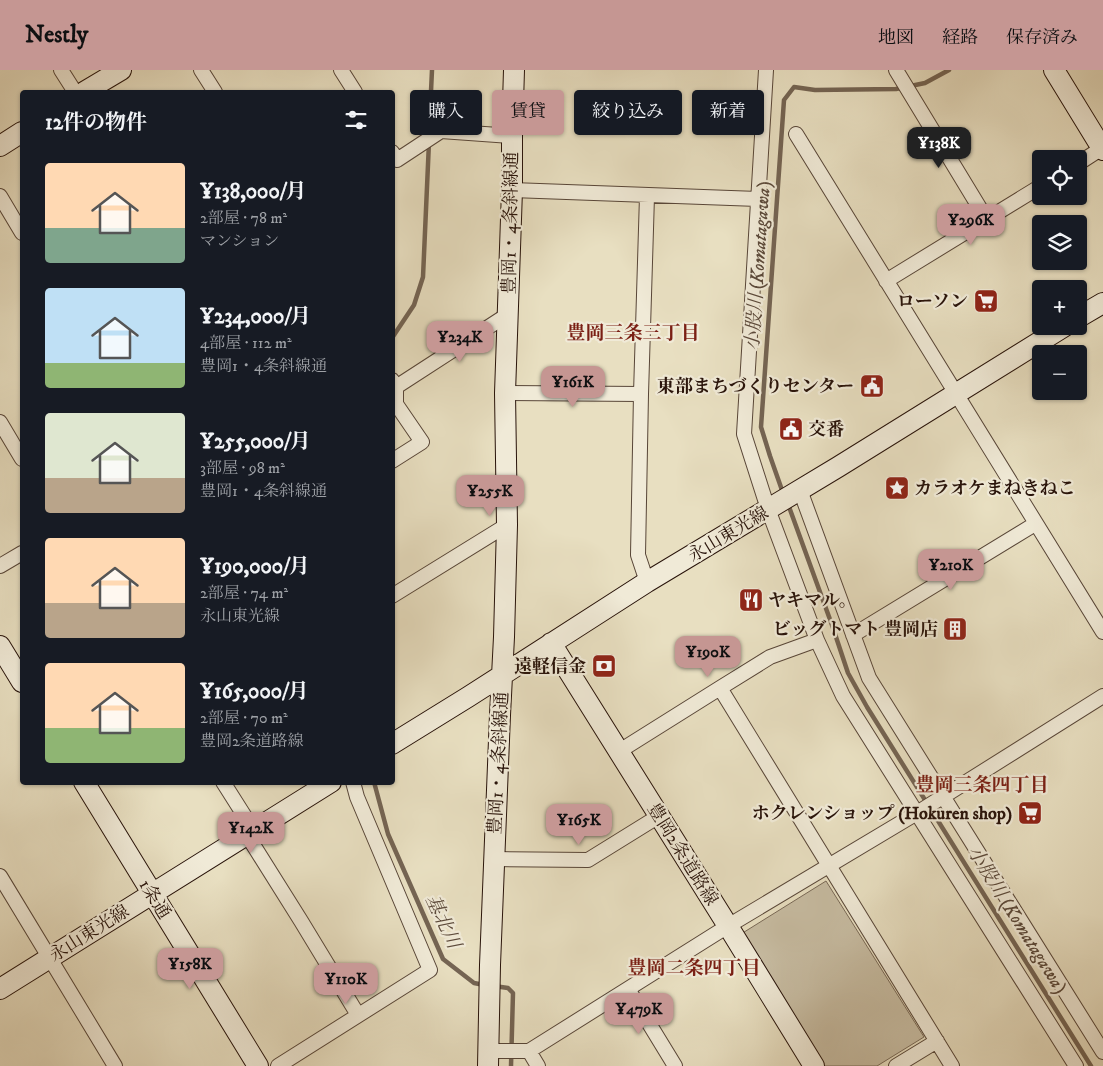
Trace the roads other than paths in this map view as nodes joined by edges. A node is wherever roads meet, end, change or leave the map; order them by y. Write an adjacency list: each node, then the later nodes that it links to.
1 (61, 70): 9 (street)
2 (121, 70): 10 (street)
3 (200, 70): 11 (street)
4 (341, 70): 12 (street)
5 (514, 70): 15 (street, 豊岡1・4条斜線通)
6 (766, 70): 24 (street)
7 (896, 70): 25 (street)
8 (1054, 70): 17 (street)
9 (74, 90)
10 (87, 90)
11 (213, 90)
12 (354, 90)
13 (20, 133): 16 (street)
14 (796, 134): 27 (street)
15 (512, 136): 18 (street); 20 (street, 豊岡1・4条斜線通)
16 (0, 146)
17 (1103, 149): 19 (street)
18 (395, 157)
19 (1087, 158)
20 (512, 190): 23 (street); 30 (street, 豊岡1・4条斜線通)
21 (1032, 192): 25 (street)
22 (0, 196): 26 (street)
23 (647, 196): 24 (street); 36 (street)
24 (758, 199): 41 (street)
25 (987, 220): 27 (street)
26 (20, 230)
27 (886, 280): 34 (street)
28 (1103, 302): 29 (street)
29 (1087, 313)
30 (507, 315): 32 (street); 33 (street, 豊岡1・4条斜線通)
31 (1050, 335): 34 (street, 永山東光線)
32 (395, 382)
33 (505, 393): 36 (street); 43 (street, 豊岡1・4条斜線通)
34 (956, 393): 40 (street, 永山東光線); 42 (street)
35 (395, 394): 39 (street)
36 (641, 394): 46 (street)
37 (0, 422): 38 (street)
38 (20, 456)
39 (395, 459)
40 (797, 492): 41 (street, 永山東光線); 49 (street)
41 (771, 508): 46 (street, 永山東光線); 50 (street)
42 (1035, 524): 48 (street); 49 (street)
43 (507, 525): 47 (street); 53 (street, 豊岡1・4条斜線通)
44 (20, 554): 45 (street)
45 (0, 566)
46 (647, 582): 51 (street, 永山東光線)
47 (395, 594)
48 (1103, 632)
49 (853, 635): 63 (street)
50 (817, 640): 55 (street); 64 (street)
51 (551, 643): 53 (street, 永山東光線); 58 (street, 豊岡2条道路線)
52 (0, 646): 54 (street)
53 (502, 675): 57 (street, 永山東光線); 67 (street, 豊岡1・4条斜線通)
54 (20, 679)
55 (720, 688): 58 (street); 68 (street)
56 (1103, 696): 63 (street)
57 (395, 742)
58 (618, 752): 65 (street, 豊岡2条道路線)
59 (86, 785): 70 (street, 1条通)
60 (225, 785): 66 (street)
61 (326, 785): 66 (street, 永山東光線)
62 (354, 785): 75 (street)
63 (940, 797): 64 (street); 77 (street)
64 (919, 811): 68 (street); 87 (street)
65 (659, 816): 67 (street); 71 (street, 豊岡2条道路線)
66 (251, 833): 70 (street, 永山東光線); 75 (street)
67 (494, 859): 78 (street, 豊岡1・4条斜線通)
68 (828, 865): 71 (street); 76 (street)
69 (0, 876): 72 (street)
70 (151, 894): 72 (street, 永山東光線); 80 (street, 1条通)
71 (728, 926): 74 (street); 84 (street, 豊岡2条道路線)
72 (50, 958): 73 (street, 永山東光線); 79 (street)
73 (0, 989)
74 (628, 989): 78 (street); 83 (street)
75 (358, 1015): 81 (street)
76 (937, 1041): 85 (street); 86 (street)
77 (1103, 1052)
78 (506, 1054): 82 (street)
79 (115, 1066)
80 (258, 1066)
81 (278, 1066)
82 (538, 1066)
83 (675, 1066)
84 (814, 1066)
85 (896, 1066)
86 (952, 1066)
87 (1076, 1066)

